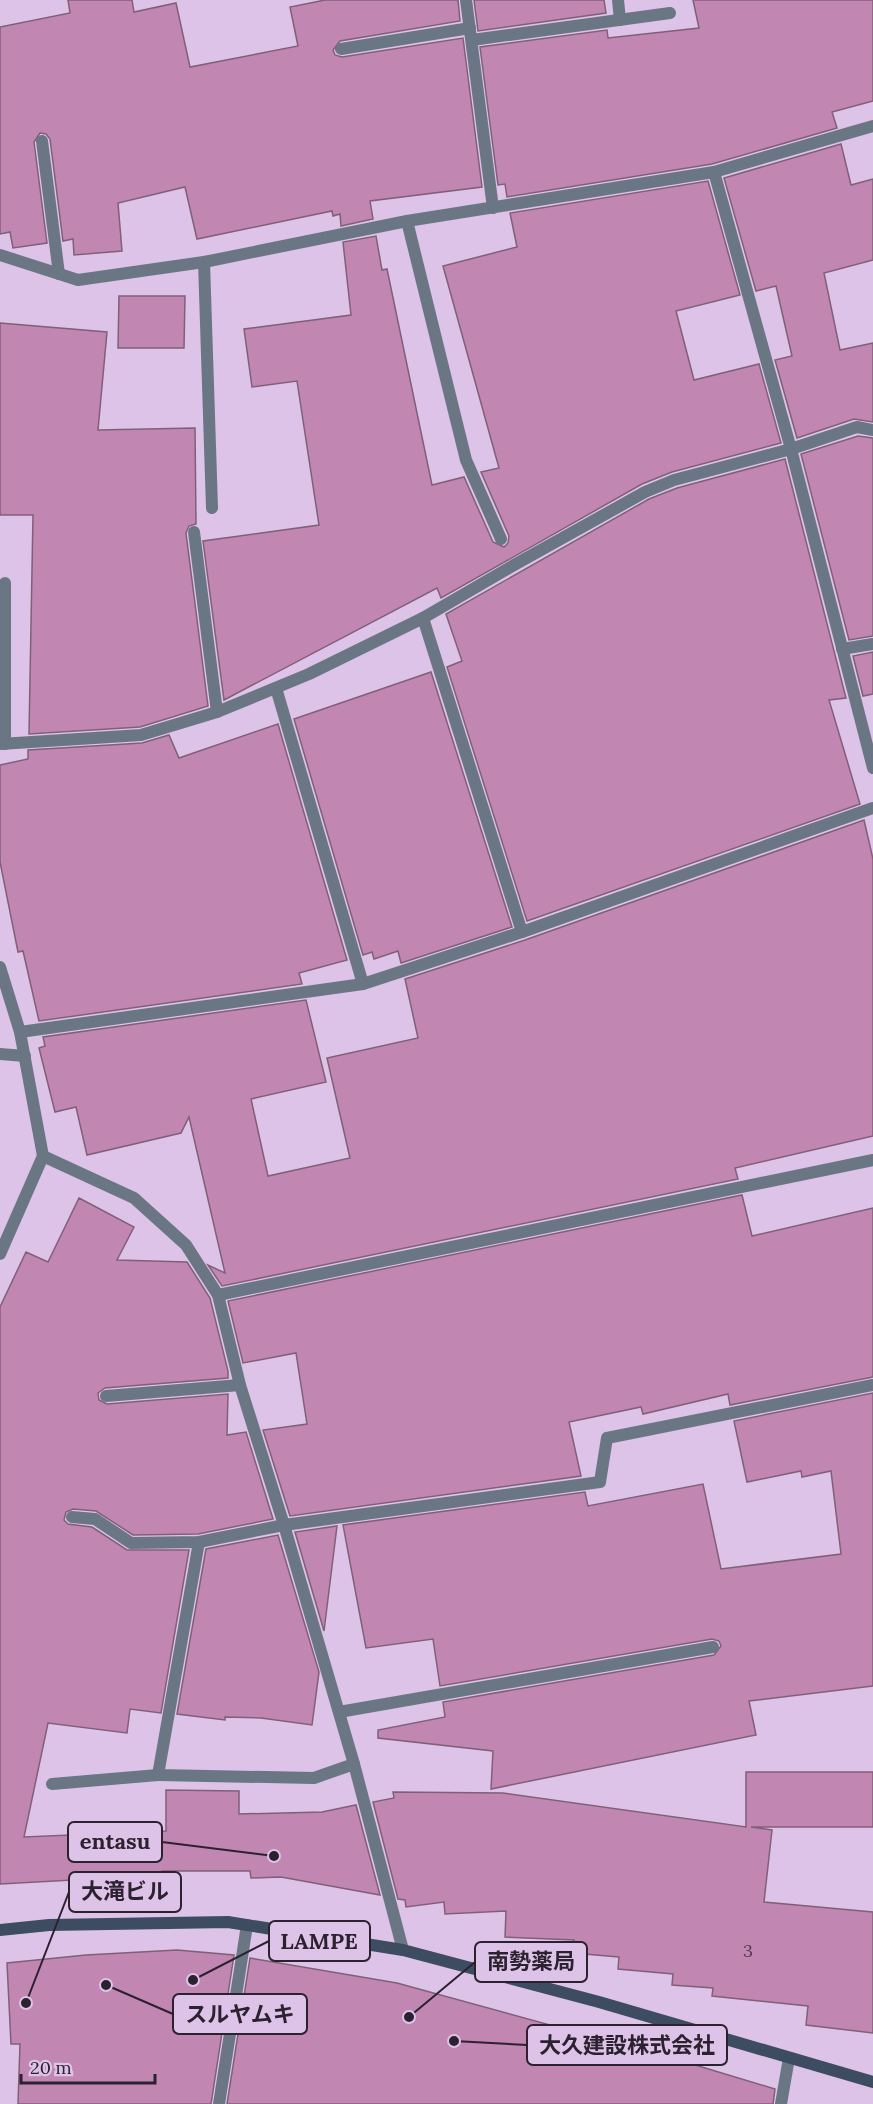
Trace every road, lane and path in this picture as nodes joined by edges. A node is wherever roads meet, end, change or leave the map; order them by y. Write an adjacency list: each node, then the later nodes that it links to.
1 (466, 0): 5 (street)
2 (618, 0): 4 (street)
3 (670, 13): 4 (street)
4 (620, 20): 5 (street)
5 (471, 34): 6 (street); 10 (street)
6 (341, 49)
7 (873, 126): 9 (street)
8 (42, 141): 14 (street)
9 (714, 172): 10 (street); 16 (street)
10 (494, 208): 11 (street)
11 (407, 221): 13 (street); 19 (street)
12 (0, 255): 14 (street)
13 (204, 262): 14 (street); 17 (street)
14 (58, 274)
15 (873, 430): 16 (street)
16 (791, 449): 21 (street); 23 (street)
17 (212, 508)
18 (194, 532): 25 (street)
19 (501, 539)
20 (5, 583): 26 (street)
21 (423, 618): 24 (street); 29 (street)
22 (873, 644): 23 (street)
23 (842, 649): 27 (street)
24 (276, 688): 25 (street); 31 (street)
25 (217, 712): 26 (street)
26 (3, 744)
27 (873, 768)
28 (873, 808): 29 (street)
29 (522, 932): 31 (street)
30 (0, 967): 32 (street)
31 (363, 984): 32 (street)
32 (20, 1032): 34 (street)
33 (0, 1054): 34 (street)
34 (25, 1056): 35 (street)
35 (43, 1156): 37 (street); 38 (street)
36 (873, 1160): 38 (street)
37 (0, 1254)
38 (218, 1295): 39 (street)
39 (240, 1385): 41 (street); 43 (street)
40 (873, 1385): 43 (street)
41 (106, 1396)
42 (72, 1517): 44 (street)
43 (284, 1525): 44 (street); 46 (street)
44 (199, 1542): 48 (street)
45 (713, 1647): 46 (street)
46 (339, 1712): 47 (street)
47 (354, 1764): 48 (street); 52 (street)
48 (158, 1775): 49 (street)
49 (52, 1784)
50 (247, 1925): 51 (street); 52 (street); 55 (street)
51 (0, 1930)
52 (403, 1950): 53 (street)
53 (789, 2058): 54 (street); 56 (street)
54 (873, 2082)
55 (219, 2104)
56 (780, 2104)

